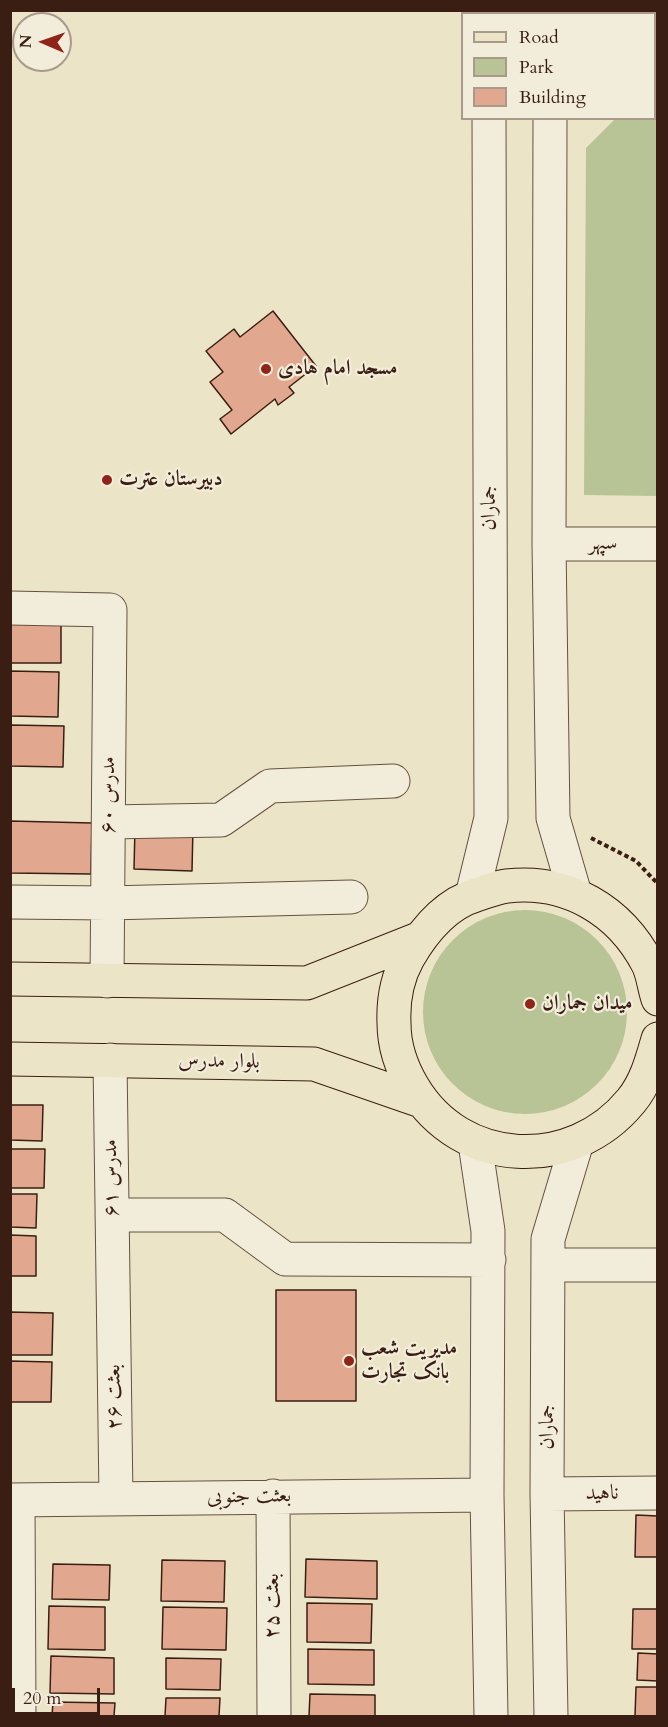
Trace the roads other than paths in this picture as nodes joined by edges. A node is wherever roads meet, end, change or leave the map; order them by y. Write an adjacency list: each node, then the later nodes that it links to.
1 (489, 120): 9 (street, جماران)
2 (550, 120): 3 (street)
3 (549, 544): 4 (street, سپهر); 8 (street)
4 (657, 544)
5 (10, 608): 7 (street, مدرس ۶۰)
6 (393, 781): 7 (street)
7 (108, 822): 12 (street, مدرس ۶۰)
8 (575, 894): 9 (main road); 14 (main road)
9 (472, 896): 13 (main road)
10 (351, 897): 12 (street)
11 (10, 902): 12 (street)
12 (108, 903): 16 (street, مدرس ۶۰)
13 (418, 939): 16 (main road); 22 (main road)
14 (644, 941): 17 (main road)
15 (10, 980): 16 (main road)
16 (107, 981)
17 (657, 999)
18 (657, 1039): 21 (main road)
19 (10, 1059): 20 (main road, بلوار مدرس)
20 (110, 1060): 22 (main road, بلوار مدرس); 25 (street, مدرس ۶۱)
21 (645, 1094): 24 (main road)
22 (421, 1101): 23 (main road)
23 (475, 1143): 24 (main road); 26 (street)
24 (577, 1143): 27 (street, جماران)
25 (112, 1215): 26 (street); 29 (street, مدرس ۶۱)
26 (489, 1260): 32 (street)
27 (548, 1265): 28 (street); 31 (street, جماران)
28 (657, 1265)
29 (113, 1295): 34 (street, بعثت ۲۶)
30 (657, 1493): 31 (street, ناهید)
31 (547, 1494): 39 (street, جماران)
32 (487, 1495): 33 (street, بعثت جنوبی); 38 (street)
33 (273, 1496): 34 (street, بعثت جنوبی); 37 (street, بعثت ۲۵)
34 (116, 1498): 35 (street, بعثت جنوبی)
35 (14, 1500): 36 (street)
36 (19, 1716)
37 (274, 1716)
38 (490, 1716)
39 (550, 1716)

